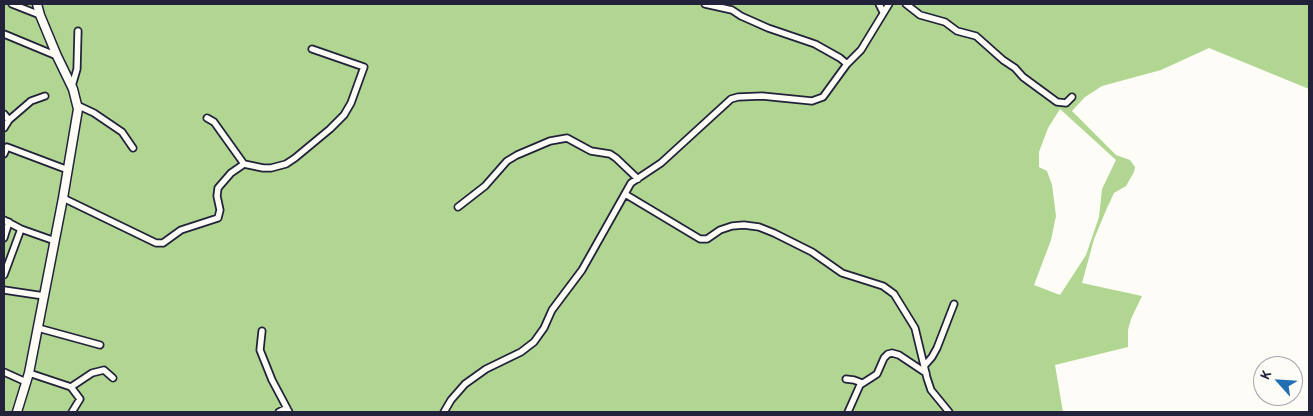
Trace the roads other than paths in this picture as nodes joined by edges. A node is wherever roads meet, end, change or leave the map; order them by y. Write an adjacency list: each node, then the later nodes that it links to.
1 (12, 4): 8 (street)
2 (37, 4): 8 (street)
3 (705, 4): 13 (street)
4 (879, 4): 7 (street)
5 (889, 4): 7 (street)
6 (906, 4): 16 (street)
7 (883, 12): 13 (street)
8 (40, 15): 12 (street)
9 (78, 30): 14 (street)
10 (4, 34): 12 (street)
11 (312, 50): 25 (street)
12 (57, 56): 14 (street)
13 (847, 64): 27 (street)
14 (72, 86): 17 (street)
15 (45, 96): 20 (street)
16 (1072, 97)
17 (77, 104): 23 (street); 26 (street)
18 (4, 114): 20 (street)
19 (207, 118): 25 (street)
20 (9, 120): 21 (street)
21 (4, 128)
22 (5, 145): 24 (street); 26 (street)
23 (133, 148)
24 (4, 154)
25 (244, 164): 29 (street)
26 (68, 170): 29 (street)
27 (638, 179): 28 (street); 30 (street)
28 (625, 194): 43 (street); 56 (street)
29 (63, 198): 34 (street)
30 (458, 207)
31 (6, 221): 32 (street); 33 (street)
32 (21, 229): 34 (street); 35 (street)
33 (4, 238)
34 (55, 242): 37 (street)
35 (4, 274)
36 (5, 290): 37 (street); 38 (street)
37 (44, 296): 40 (street)
38 (4, 298)
39 (954, 304): 43 (street)
40 (38, 328): 42 (street); 45 (street)
41 (262, 331): 52 (street)
42 (100, 345)
43 (925, 365): 46 (street)
44 (4, 372): 49 (street)
45 (29, 373): 49 (street); 51 (street)
46 (926, 373): 50 (street); 58 (street)
47 (113, 378): 51 (street)
48 (846, 378): 50 (street)
49 (26, 382): 53 (street)
50 (862, 383): 57 (street)
51 (72, 387): 54 (street)
52 (288, 410): 55 (street)
53 (17, 412)
54 (72, 412)
55 (279, 412)
56 (444, 412)
57 (848, 412)
58 (949, 412)

